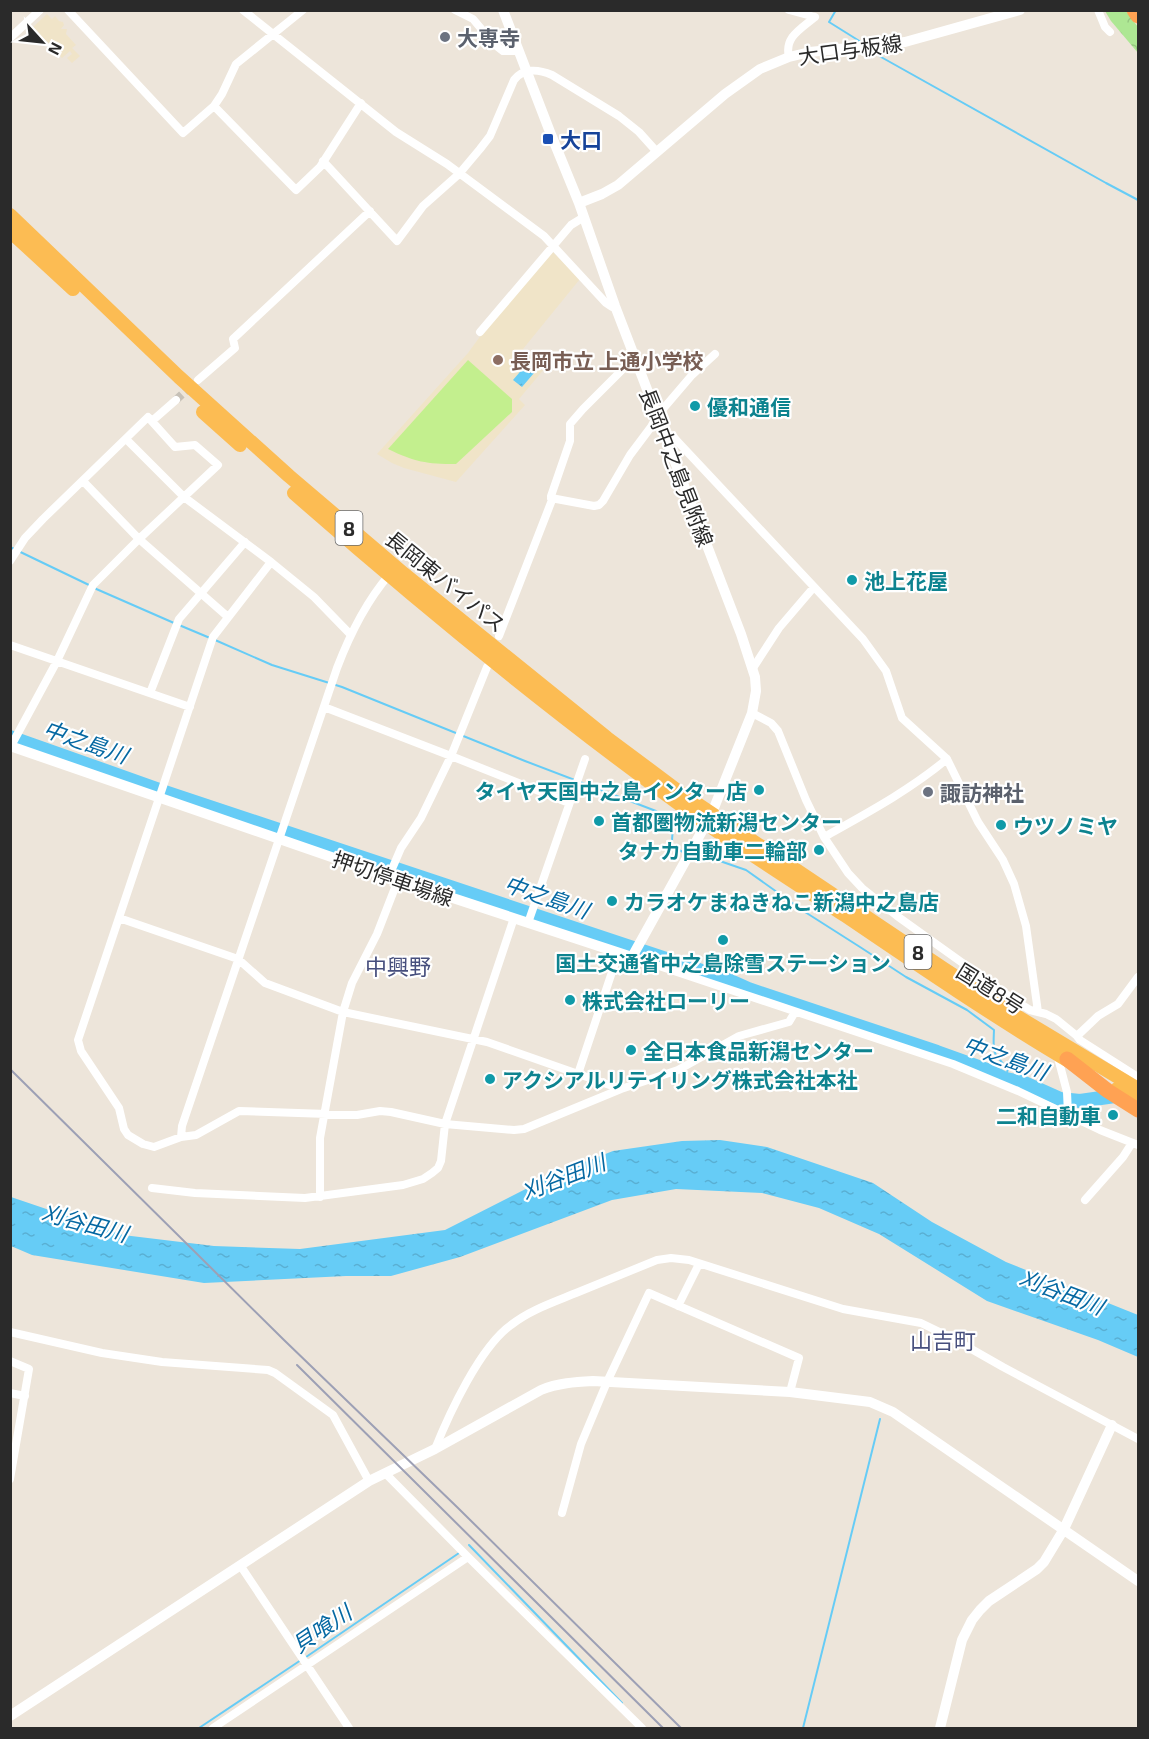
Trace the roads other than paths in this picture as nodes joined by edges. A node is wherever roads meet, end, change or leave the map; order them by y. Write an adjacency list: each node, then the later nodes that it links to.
1 (40, 10): 14 (street)
2 (68, 10): 19 (street)
3 (243, 10): 13 (street)
4 (303, 10): 13 (street)
5 (454, 10): 15 (street)
6 (503, 10): 15 (main road, 長岡中之島見附線)
7 (789, 10): 16 (street)
8 (1020, 10): 16 (main road, 大口与板線)
9 (1098, 10): 12 (street)
10 (1134, 10): 11 (highway)
11 (1138, 16)
12 (1110, 32)
13 (274, 35): 18 (street); 19 (street)
14 (10, 38)
15 (519, 51): 17 (main road, 長岡中之島見附線)
16 (789, 57): 20 (main road, 大口与板線)
17 (527, 71): 20 (street); 22 (street); 23 (main road, 長岡中之島見附線)
18 (361, 104): 21 (street); 22 (street)
19 (214, 106): 21 (street)
20 (657, 152): 23 (main road, 大口与板線)
21 (323, 161): 24 (street)
22 (459, 174): 24 (street); 28 (street)
23 (579, 203): 26 (main road, 長岡中之島見附線)
24 (370, 211): 33 (street)
25 (10, 216): 66 (highway, 長岡東バイパス / 8)
26 (584, 217): 28 (street); 29 (main road, 長岡中之島見附線)
27 (10, 231): 46 (highway, 長岡東バイパス / 8)
28 (554, 244): 29 (street); 30 (street)
29 (615, 306): 32 (main road, 長岡中之島見附線)
30 (480, 332)
31 (715, 354): 35 (street)
32 (637, 362): 35 (main road, 長岡中之島見附線); 41 (street)
33 (198, 380)
34 (176, 400): 36 (street)
35 (657, 416): 37 (main road, 長岡中之島見附線); 41 (street)
36 (152, 421): 38 (street); 40 (street)
37 (664, 434): 47 (street); 55 (main road, 長岡中之島見附線)
38 (126, 439): 39 (street); 40 (street)
39 (83, 481): 42 (street); 44 (street)
40 (184, 496): 42 (street); 43 (street)
41 (551, 498): 51 (street)
42 (139, 539): 48 (street); 53 (street)
43 (245, 542): 45 (street); 48 (street)
44 (10, 561)
45 (271, 562): 49 (street); 50 (street)
46 (389, 575): 50 (street); 66 (highway, 長岡東バイパス / 8)
47 (814, 587): 55 (street); 63 (street)
48 (201, 592): 49 (street); 56 (street)
49 (228, 617): 58 (street)
50 (350, 634): 57 (street)
51 (499, 636)
52 (10, 645): 53 (street)
53 (57, 661): 56 (street); 60 (street)
54 (487, 667): 61 (street)
55 (753, 668): 59 (main road, 長岡中之島見附線)
56 (150, 693): 58 (street)
57 (324, 707): 61 (street); 67 (street)
58 (190, 708): 64 (street)
59 (752, 713): 66 (main road, 長岡中之島見附線); 68 (street)
60 (11, 746): 64 (main road, 押切停車場線)
61 (451, 756): 65 (street); 69 (street)
62 (585, 759): 65 (street)
63 (947, 759): 68 (street); 81 (street)
64 (160, 798): 67 (main road, 押切停車場線); 70 (street)
65 (569, 803): 72 (street)
66 (709, 818): 75 (main road); 77 (highway, 国道8号 / 8); 84 (highway, 国道8号 / 8)
67 (282, 833): 69 (main road, 押切停車場線); 76 (street)
68 (824, 837): 74 (street)
69 (394, 878): 71 (main road, 押切停車場線); 79 (street)
70 (119, 918): 76 (street); 92 (street)
71 (514, 918): 72 (main road, 押切停車場線); 83 (street)
72 (528, 923): 73 (main road, 押切停車場線)
73 (618, 954): 75 (main road, 押切停車場線); 85 (street)
74 (952, 956): 77 (street); 81 (street)
75 (632, 957): 80 (street)
76 (238, 959): 79 (street); 92 (street)
77 (944, 969): 86 (highway, 国道8号 / 8)
78 (1138, 977): 82 (street)
79 (343, 1012): 83 (street); 89 (street)
80 (795, 1012): 87 (street); 90 (street)
81 (1038, 1012): 82 (street)
82 (1077, 1036): 86 (street)
83 (474, 1040): 85 (street); 91 (street)
84 (1062, 1057): 86 (highway); 90 (street)
85 (578, 1074): 87 (street)
86 (1126, 1086): 88 (highway)
87 (621, 1089): 91 (street)
88 (1136, 1105)
89 (325, 1113): 91 (street); 92 (street); 95 (street)
90 (1068, 1114): 93 (street)
91 (444, 1124): 95 (street)
92 (181, 1137)
93 (1135, 1144): 96 (street)
94 (152, 1188): 95 (street)
95 (320, 1197)
96 (1085, 1200)
97 (699, 1263): 98 (street); 105 (street); 107 (street)
98 (678, 1306): 101 (street); 102 (street)
99 (10, 1332): 110 (street)
100 (10, 1361): 104 (street)
101 (607, 1382): 102 (main road); 107 (main road); 111 (street)
102 (790, 1392): 112 (main road)
103 (10, 1393): 104 (street)
104 (25, 1396): 109 (street)
105 (1112, 1425): 106 (street); 112 (main road)
106 (1138, 1439)
107 (435, 1449): 108 (main road)
108 (386, 1474): 110 (main road); 113 (street)
109 (10, 1479)
110 (369, 1481): 114 (main road)
111 (562, 1513)
112 (1064, 1529): 115 (main road); 121 (main road)
113 (468, 1557): 116 (street); 120 (street)
114 (240, 1565): 116 (street); 117 (main road)
115 (1138, 1581)
116 (308, 1665): 118 (street); 119 (street)
117 (10, 1716)
118 (213, 1728)
119 (349, 1728)
120 (642, 1728)
121 (940, 1728)

